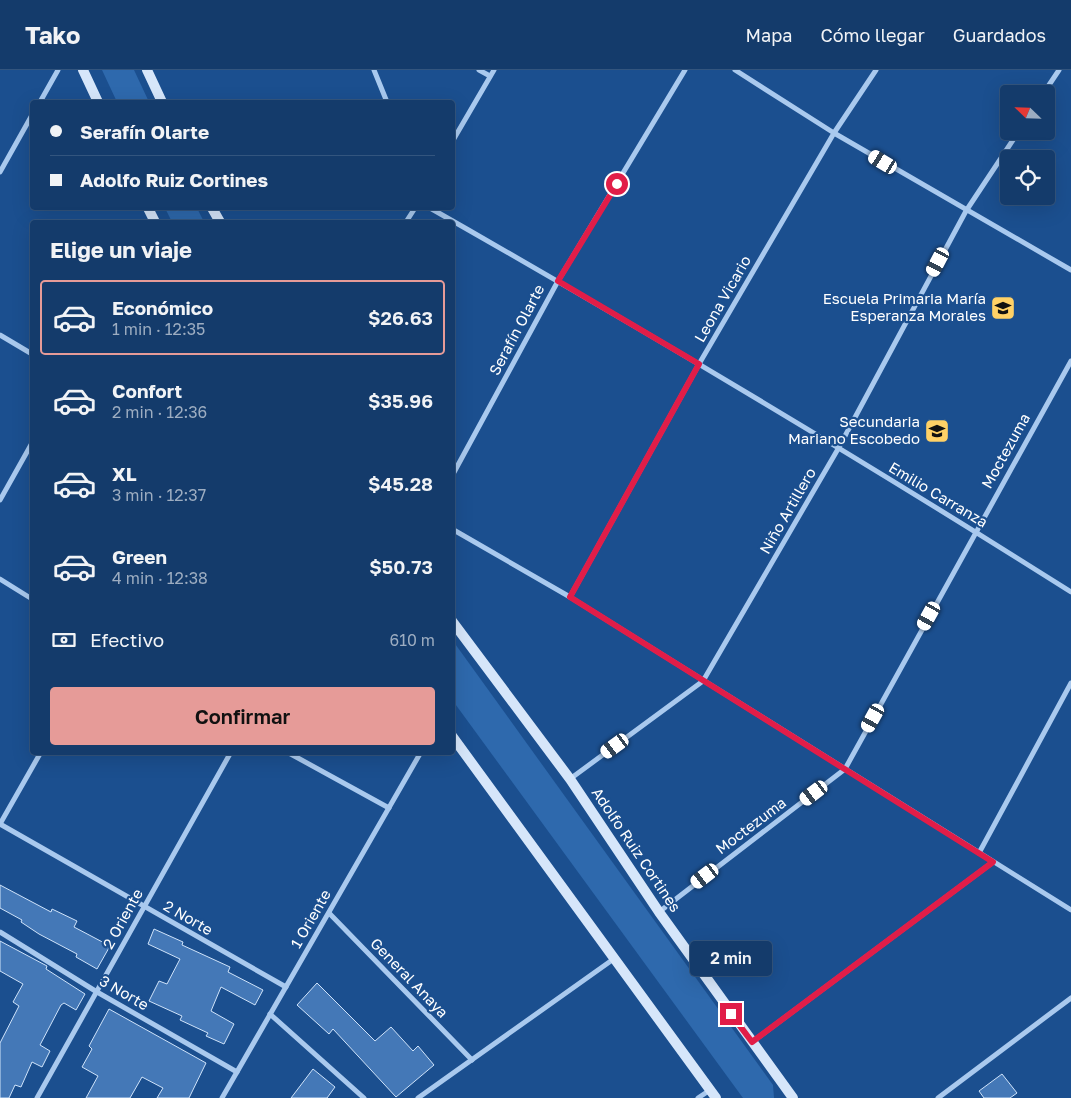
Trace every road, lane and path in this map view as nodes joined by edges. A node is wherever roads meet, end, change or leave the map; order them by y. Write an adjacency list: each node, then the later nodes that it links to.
1 (58, 70): 13 (street)
2 (83, 70): 14 (main road)
3 (147, 70): 15 (main road)
4 (374, 70): 16 (street)
5 (480, 70): 11 (street)
6 (494, 70): 11 (street)
7 (685, 70): 27 (street, Serafín Olarte)
8 (735, 70): 18 (street)
9 (876, 70): 18 (street, Leona Vicario)
10 (1059, 70): 12 (street)
11 (490, 76): 19 (street)
12 (1050, 85)
13 (41, 100)
14 (97, 100)
15 (161, 100)
16 (386, 100)
17 (30, 119): 21 (street)
18 (834, 133): 23 (street); 31 (street, Leona Vicario)
19 (455, 137)
20 (1013, 140): 23 (street, Niño Artillero)
21 (0, 172)
22 (434, 210): 24 (street, Emilio Carranza)
23 (966, 211): 26 (street); 33 (street, Niño Artillero)
24 (451, 220)
25 (455, 222): 27 (street, Emilio Carranza)
26 (1071, 270)
27 (558, 281): 31 (street, Emilio Carranza); 34 (street, Serafín Olarte)
28 (0, 335): 29 (street)
29 (30, 353)
30 (1071, 361): 37 (street, Moctezuma)
31 (699, 364): 33 (street, Emilio Carranza); 40 (street, Leona Vicario)
32 (30, 447): 35 (street)
33 (838, 449): 37 (street, Emilio Carranza); 43 (street, Niño Artillero)
34 (455, 470)
35 (0, 500)
36 (455, 531): 40 (street)
37 (975, 532): 39 (street, Emilio Carranza); 50 (street, Moctezuma)
38 (0, 579): 41 (street)
39 (1071, 592)
40 (570, 597): 43 (street)
41 (30, 598)
42 (455, 626): 51 (main road, Adolfo Ruiz Cortines)
43 (703, 682): 50 (street); 51 (street, Niño Artillero)
44 (1071, 683): 54 (street)
45 (455, 740): 61 (main road)
46 (39, 755): 53 (street)
47 (229, 755): 56 (street, 2 Oriente)
48 (292, 755): 52 (street)
49 (419, 755): 52 (street, 1 Oriente)
50 (846, 769): 54 (street); 58 (street, Moctezuma)
51 (570, 779): 58 (main road, Adolfo Ruiz Cortines)
52 (389, 808): 59 (street, 1 Oriente)
53 (0, 824): 56 (street, 2 Norte)
54 (979, 852): 55 (street)
55 (993, 862): 57 (street); 66 (street)
56 (144, 907): 62 (street, 2 Norte); 63 (street, 2 Oriente)
57 (1071, 910)
58 (659, 912): 66 (main road, Adolfo Ruiz Cortines)
59 (329, 913): 62 (street, 1 Oriente); 67 (street, General Anaya)
60 (0, 932): 63 (street, 3 Norte)
61 (616, 958): 67 (street); 69 (main road)
62 (286, 987): 65 (street, 1 Oriente)
63 (97, 992): 68 (street, 3 Norte); 70 (street, 2 Oriente)
64 (1071, 998): 76 (street)
65 (270, 1014): 68 (street, 1 Oriente); 72 (street)
66 (752, 1042): 75 (main road, Adolfo Ruiz Cortines)
67 (472, 1060): 73 (street)
68 (237, 1072): 71 (street, 1 Oriente)
69 (713, 1094): 74 (street)
70 (37, 1098)
71 (222, 1098)
72 (364, 1098)
73 (418, 1098)
74 (698, 1098)
75 (793, 1098)
76 (938, 1098)

